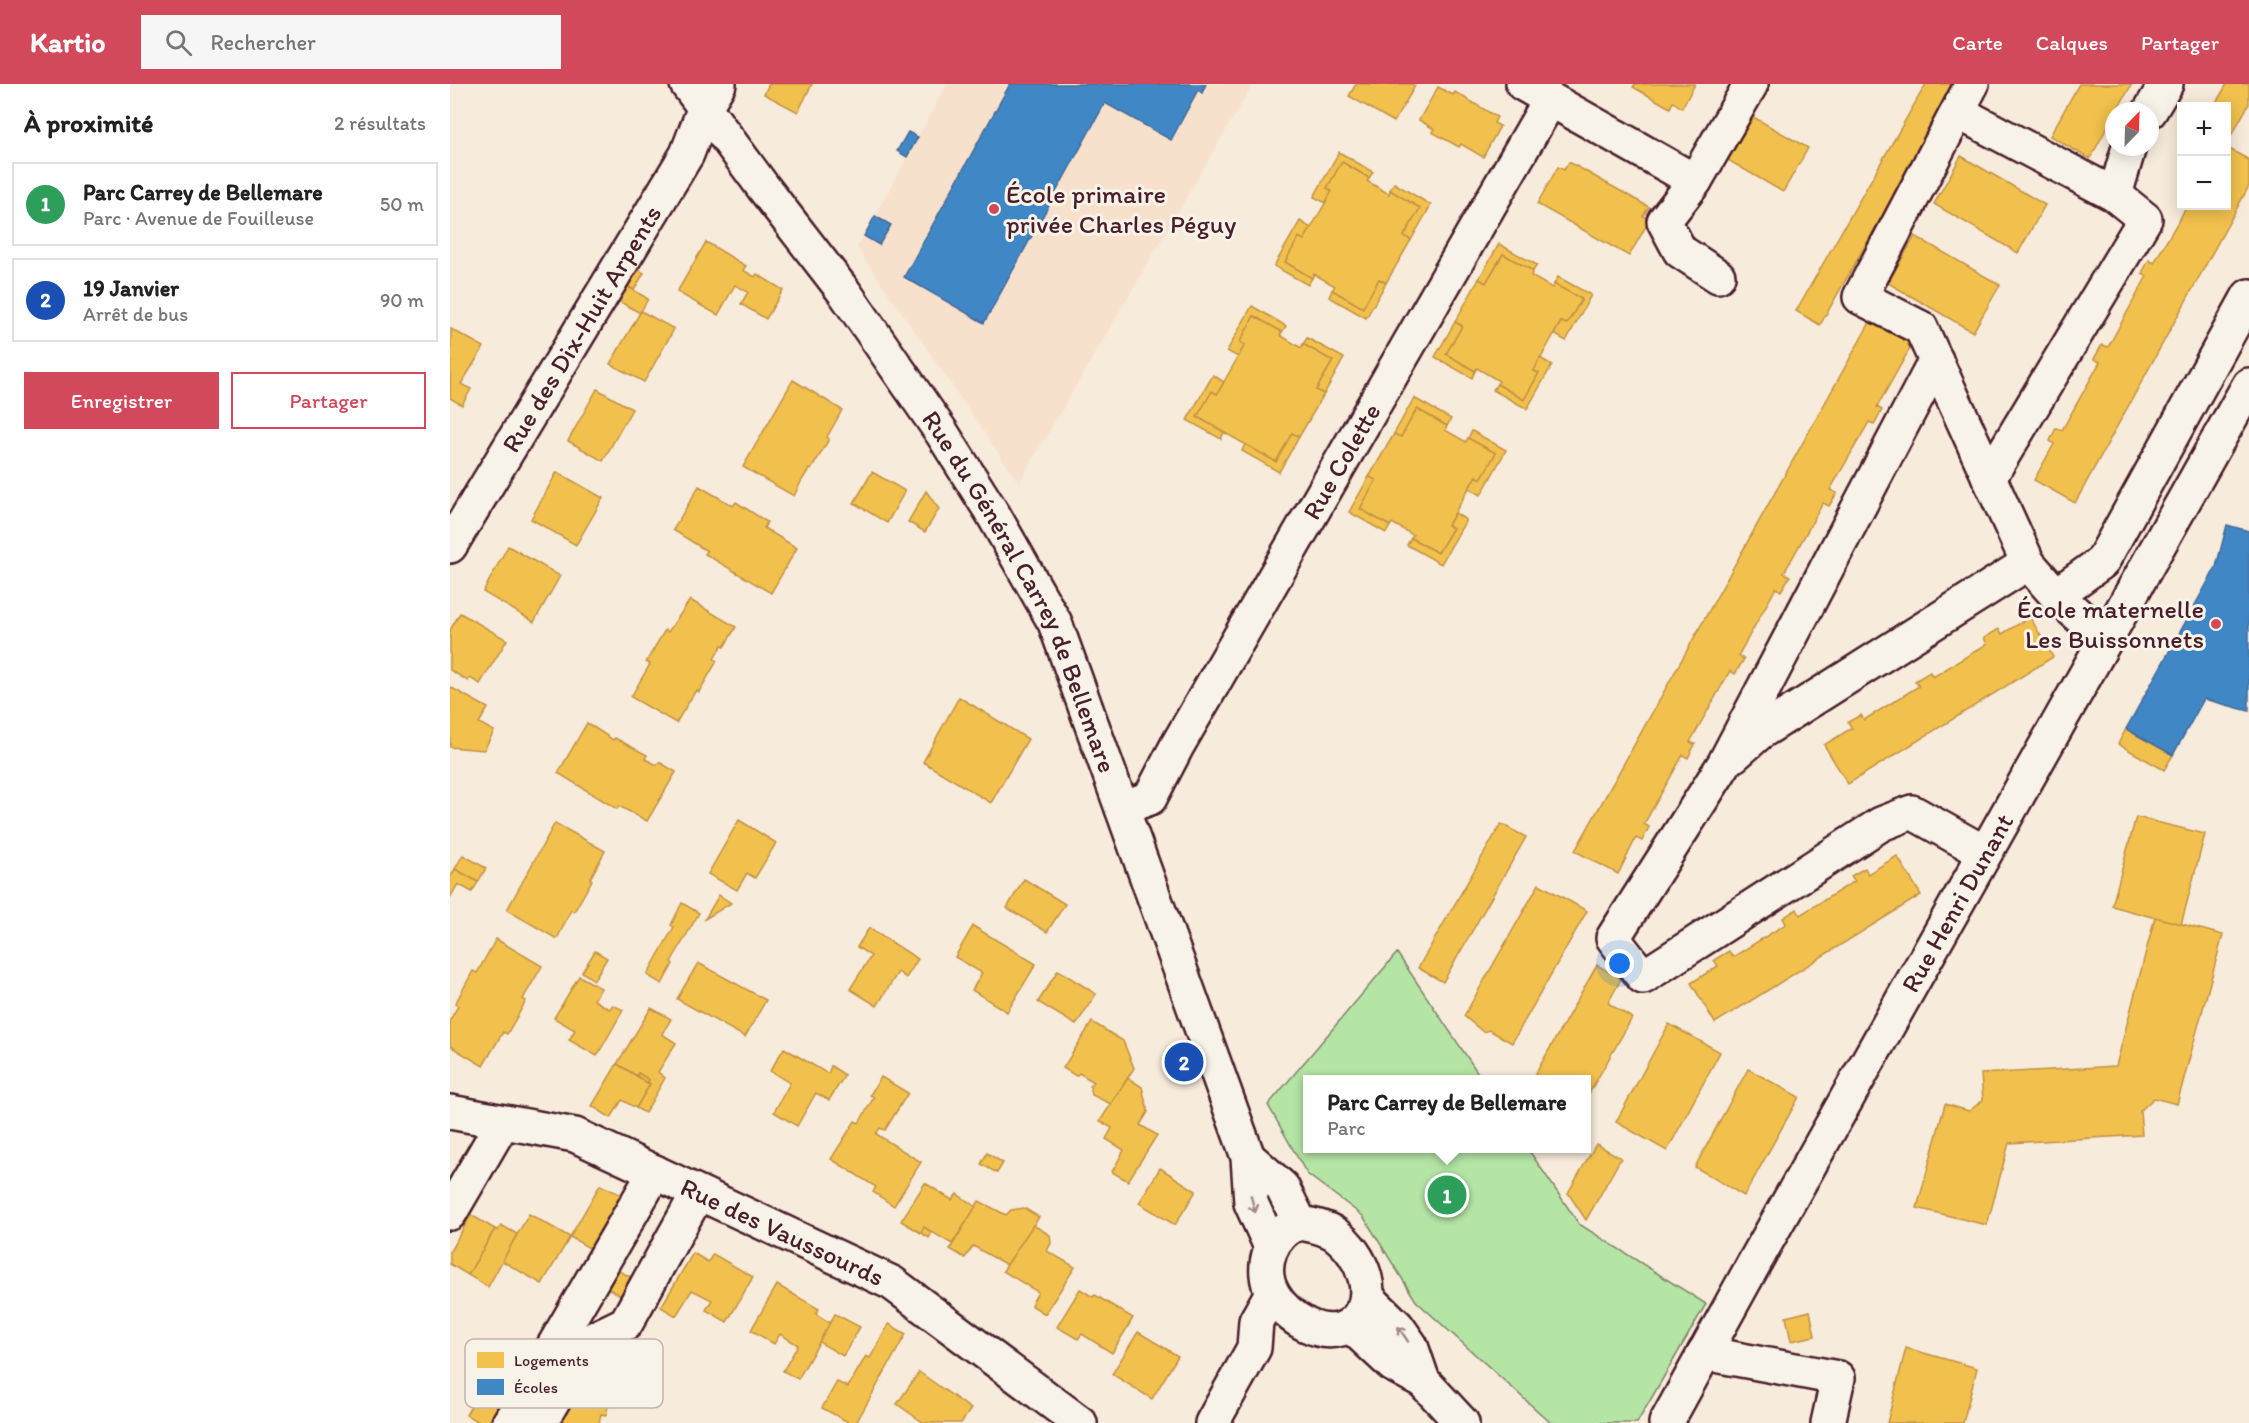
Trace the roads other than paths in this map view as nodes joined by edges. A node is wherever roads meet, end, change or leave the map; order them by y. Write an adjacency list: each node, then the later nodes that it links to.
1 (1751, 84): 8 (street)
2 (2166, 84): 6 (street)
3 (704, 92): 15 (street, Rue des Dix-Huit Arpents); 20 (street, Rue du Général Carrey de Bellemare)
4 (1537, 92): 8 (street); 20 (street, Rue Colette)
5 (1965, 98): 9 (street); 12 (street)
6 (2155, 102)
7 (2126, 156): 9 (street)
8 (1695, 181): 10 (street)
9 (2115, 195): 14 (street)
10 (1718, 276)
11 (2249, 296): 17 (street)
12 (1936, 360): 14 (street); 19 (street)
13 (2249, 385): 18 (street, Rue Henri Dunant)
14 (1989, 478): 16 (street)
15 (450, 546)
16 (2028, 563): 17 (street); 19 (street)
17 (2056, 595): 18 (street)
18 (2105, 640): 21 (street, Rue Henri Dunant)
19 (1724, 764): 21 (street)
20 (1122, 808): 24 (street, Rue du Général Carrey de Bellemare)
21 (1985, 853): 37 (street, Rue Henri Dunant)
22 (450, 1112): 23 (street, Rue des Vaussourds)
23 (502, 1122): 25 (street, Rue des Vaussourds); 27 (street)
24 (1248, 1157): 28 (street, Rue du Général Carrey de Bellemare); 29 (street, Rue du Général Carrey de Bellemare, one-way to 29)
25 (655, 1172): 26 (street, Rue des Vaussourds); 34 (street)
26 (698, 1193): 35 (street); 43 (street, Rue des Vaussourds)
27 (450, 1214)
28 (1300, 1223): 29 (street); 31 (street)
29 (1271, 1247): 30 (street)
30 (1272, 1293): 32 (street); 36 (street)
31 (1367, 1297): 33 (street); 38 (street, one-way to 31)
32 (1297, 1319): 33 (street); 36 (street)
33 (1350, 1325): 38 (street)
34 (558, 1339)
35 (593, 1339)
36 (1254, 1348): 44 (street)
37 (1704, 1353): 46 (street, Rue Henri Dunant); 47 (street)
38 (1422, 1381): 45 (street)
39 (518, 1408): 41 (street)
40 (549, 1408): 42 (street)
41 (509, 1423)
42 (540, 1423)
43 (1080, 1423)
44 (1212, 1423)
45 (1462, 1423)
46 (1666, 1423)
47 (1828, 1423)

